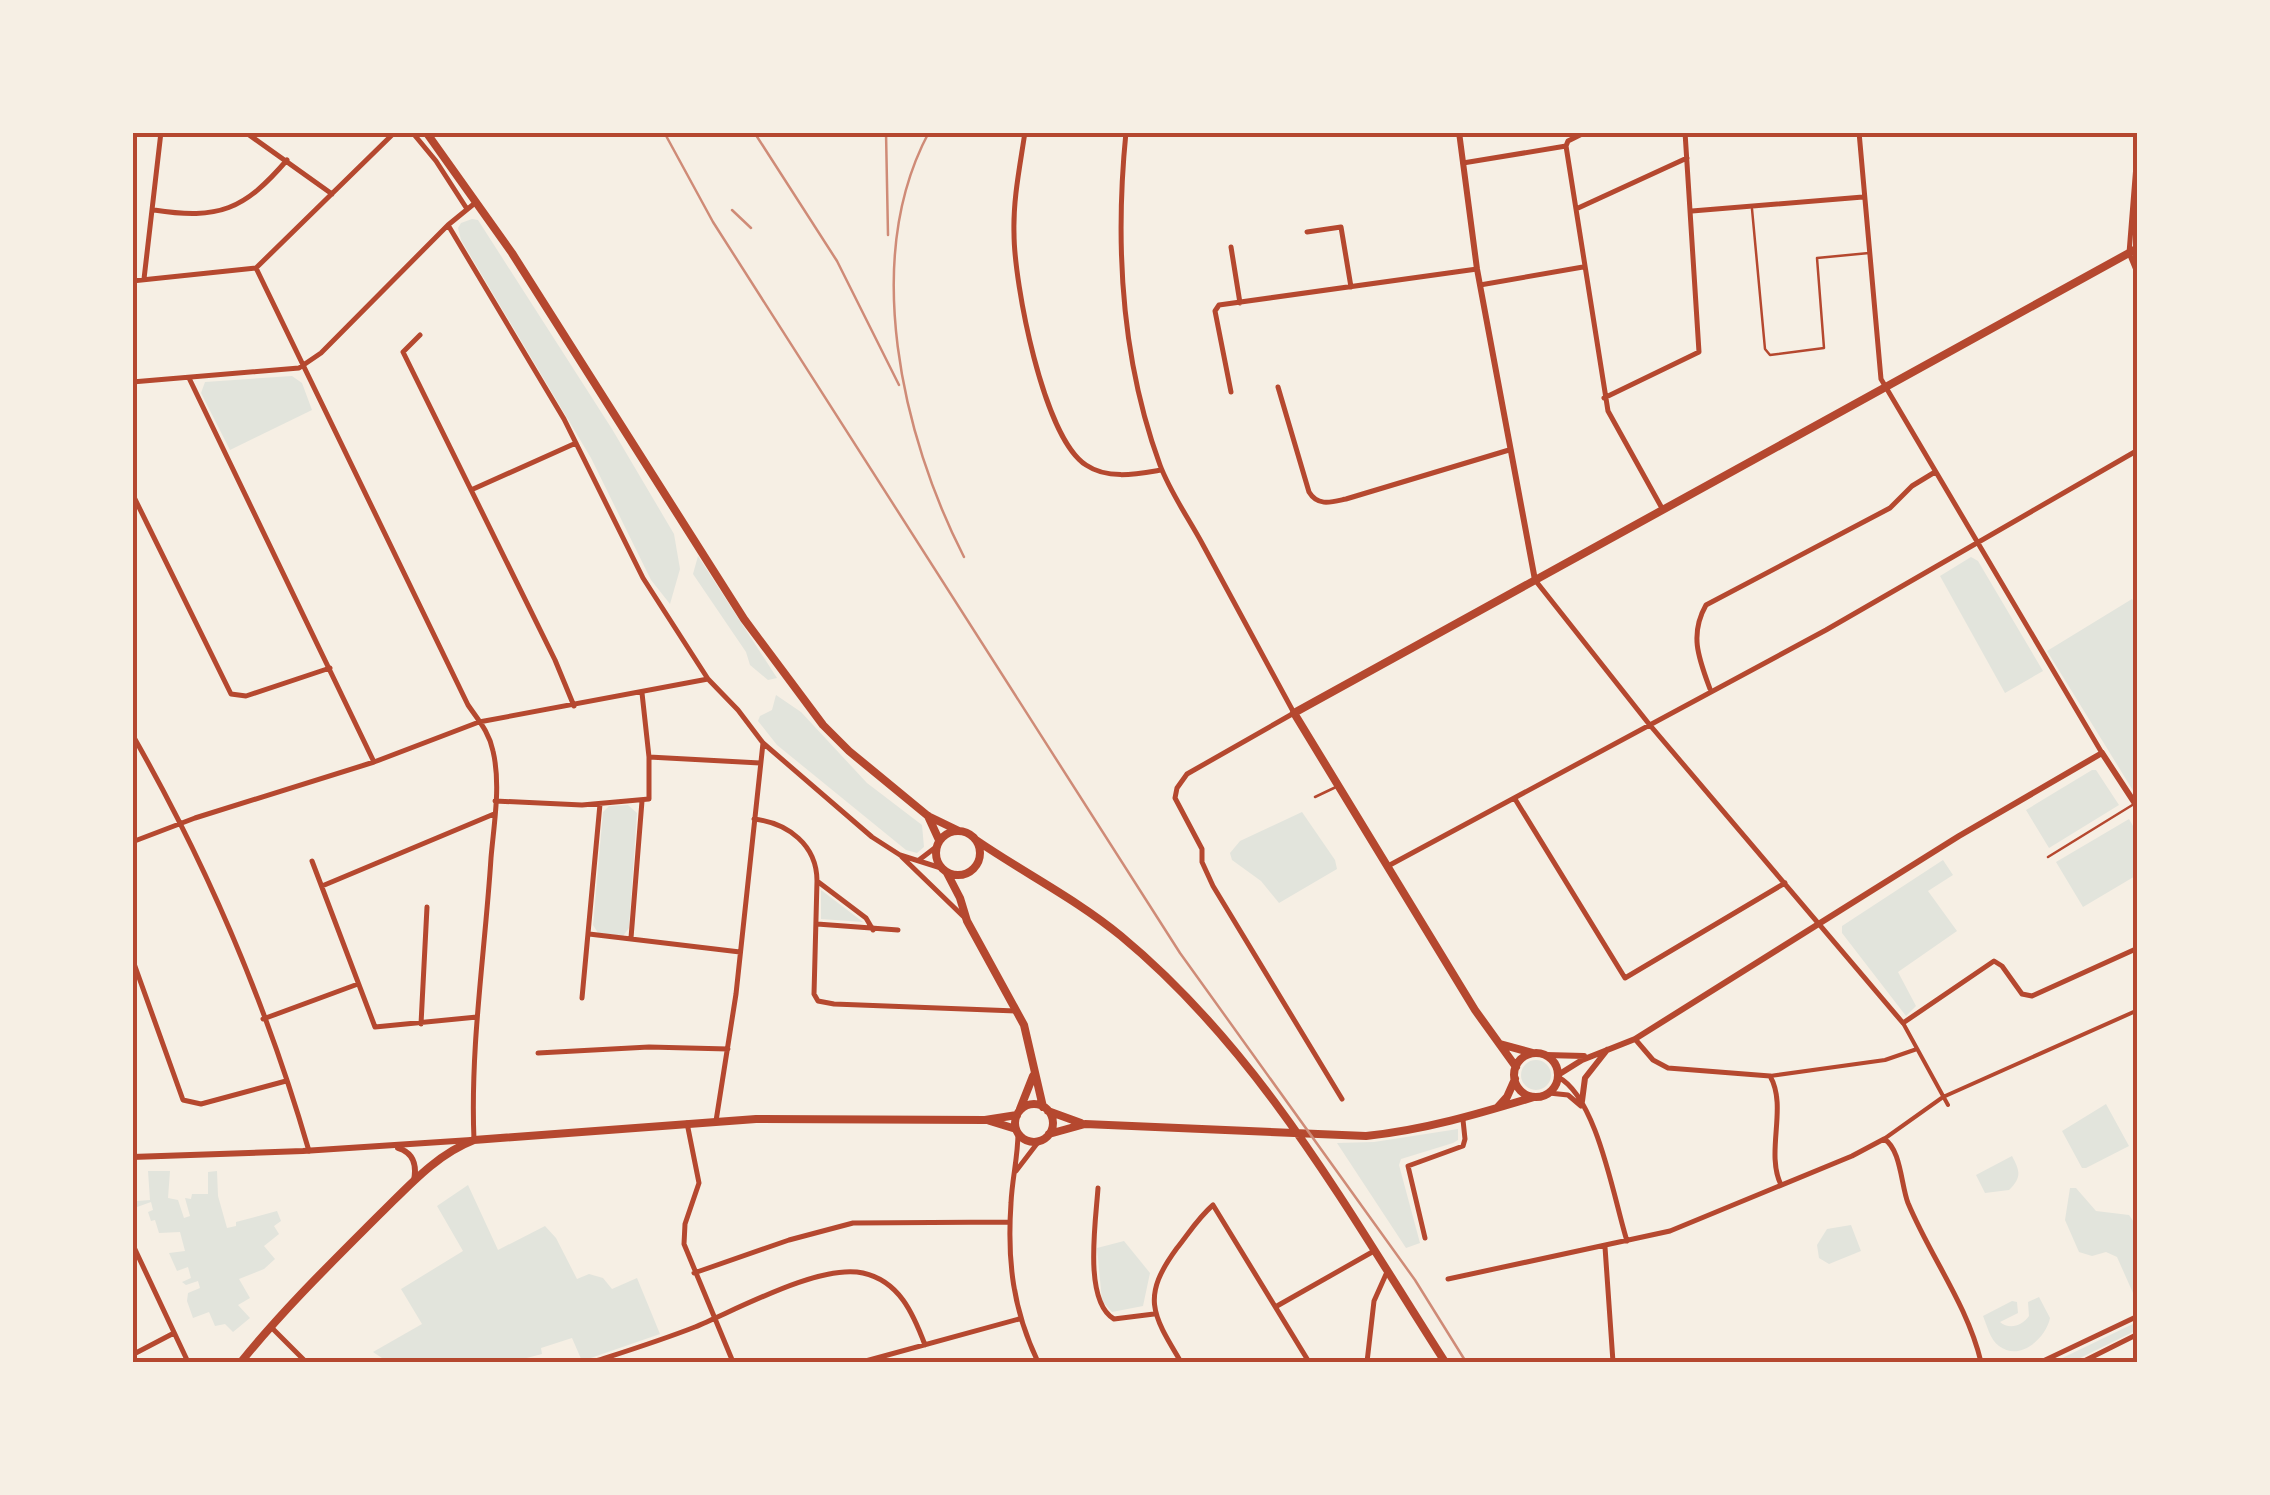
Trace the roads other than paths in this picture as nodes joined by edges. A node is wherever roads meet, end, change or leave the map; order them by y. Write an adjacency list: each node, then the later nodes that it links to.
1 (161, 132): 24 (street)
2 (245, 132): 15 (street)
3 (394, 132): 18 (street)
4 (412, 132): 22 (street)
5 (426, 132): 20 (main road)
6 (1025, 132): 51 (street)
7 (1126, 132): 51 (street)
8 (1460, 132): 16 (street)
9 (1586, 132): 13 (street)
10 (1685, 132): 14 (street)
11 (1859, 132): 19 (street)
12 (2138, 140): 17 (street)
13 (1566, 146): 16 (street); 23 (street)
14 (1687, 158): 23 (street); 25 (street)
15 (287, 160): 18 (street); 24 (street)
16 (1464, 163): 33 (street)
17 (2136, 172): 29 (street)
18 (332, 194): 32 (street)
19 (1864, 197): 21 (street); 30 (street)
20 (477, 202): 22 (street); 80 (main road)
21 (1752, 208): 25 (street); 30 (lane)
22 (466, 209): 26 (street)
23 (1575, 209): 31 (street)
24 (154, 210): 36 (street)
25 (1691, 211): 47 (street)
26 (448, 225): 41 (street); 48 (street)
27 (1306, 232): 38 (street)
28 (1231, 247): 39 (street)
29 (2133, 250): 34 (street); 45 (main road)
30 (1869, 253): 45 (street)
31 (1583, 267): 37 (street); 47 (street)
32 (256, 268): 36 (street); 41 (street)
33 (1477, 269): 37 (street); 38 (street)
34 (2138, 275)
35 (132, 280): 36 (street)
36 (144, 280)
37 (1480, 285): 49 (street)
38 (1351, 286): 39 (street)
39 (1240, 302): 46 (street)
40 (420, 336): 53 (street)
41 (302, 366): 42 (street); 64 (street)
42 (189, 378): 43 (street); 58 (street)
43 (132, 382)
44 (1278, 387): 49 (street)
45 (1886, 388): 52 (street); 55 (main road)
46 (1231, 392)
47 (1604, 398): 55 (street)
48 (576, 443): 53 (street); 59 (street)
49 (1509, 450): 57 (street)
50 (2138, 450): 56 (street)
51 (1161, 470): 63 (street)
52 (1935, 472): 56 (street); 60 (street)
53 (472, 490): 62 (street)
54 (132, 493): 58 (street)
55 (1663, 510): 57 (main road)
56 (1976, 542): 60 (street); 68 (street)
57 (1535, 580): 63 (main road); 65 (street)
58 (330, 668): 70 (street)
59 (708, 679): 61 (street); 67 (street)
60 (1710, 689): 65 (street)
61 (642, 692): 62 (street); 69 (street)
62 (574, 706): 64 (street)
63 (1294, 714): 72 (main road); 137 (street)
64 (479, 722): 70 (street); 75 (street)
65 (1649, 724): 74 (street); 97 (street)
66 (132, 734): 82 (street)
67 (763, 744): 71 (street); 87 (street)
68 (2102, 753): 78 (street); 102 (street)
69 (649, 757): 71 (street); 76 (street)
70 (374, 762): 82 (street)
71 (760, 763): 81 (street)
72 (1339, 786): 73 (lane); 93 (main road)
73 (1315, 798)
74 (1515, 799): 93 (street); 97 (street)
75 (496, 801): 77 (street); 79 (street)
76 (642, 801): 77 (street); 107 (street)
77 (600, 804): 106 (street)
78 (2136, 806): 88 (lane)
79 (494, 814): 98 (street); 115 (street)
80 (928, 816): 83 (main road); 86 (main road)
81 (754, 819): 96 (street); 109 (street)
82 (183, 825): 85 (street); 116 (street)
83 (959, 830): 84 (main road); 86 (main road)
84 (976, 840): 90 (main road); 92 (main road)
85 (132, 842)
86 (938, 843): 89 (street); 94 (main road)
87 (900, 855): 89 (street); 101 (street)
88 (2048, 857)
89 (919, 860): 94 (street)
90 (1008, 860): 92 (main road); 166 (main road)
91 (312, 862): 98 (street)
92 (978, 863): 95 (main road)
93 (1388, 866): 120 (main road)
94 (944, 870): 95 (main road); 99 (main road)
95 (968, 874): 99 (main road)
96 (817, 881): 103 (street); 104 (street)
97 (1785, 883): 102 (street)
98 (322, 886): 111 (street)
99 (960, 898): 101 (main road)
100 (427, 907): 118 (street)
101 (967, 921): 113 (main road)
102 (1819, 923): 117 (street); 119 (street)
103 (815, 924): 104 (street); 113 (street)
104 (873, 930): 105 (street)
105 (898, 930)
106 (588, 934): 107 (street); 112 (street)
107 (631, 939): 109 (street)
108 (2138, 948): 117 (street)
109 (740, 952): 121 (street)
110 (132, 958): 133 (street)
111 (358, 984): 116 (street); 118 (street)
112 (582, 998)
113 (1016, 1010): 129 (main road)
114 (2138, 1010): 136 (street)
115 (477, 1017): 118 (street); 152 (street)
116 (263, 1019): 133 (street)
117 (1903, 1023): 122 (street)
118 (421, 1024)
119 (1636, 1039): 123 (street); 131 (street)
120 (1500, 1044): 125 (main road); 128 (main road)
121 (728, 1049): 124 (street); 146 (street)
122 (1917, 1049): 131 (street); 136 (street)
123 (1608, 1050): 126 (street); 138 (street)
124 (538, 1053)
125 (1532, 1054): 127 (main road); 128 (main road)
126 (1595, 1054): 127 (street); 130 (street)
127 (1546, 1055): 130 (main road)
128 (1516, 1068): 132 (main road)
129 (1035, 1072): 141 (main road); 142 (main road)
130 (1558, 1076): 134 (main road); 138 (street)
131 (1770, 1076): 159 (street)
132 (1515, 1079): 135 (main road); 140 (main road)
133 (286, 1081): 155 (street)
134 (1549, 1093): 135 (main road); 143 (street)
135 (1534, 1097): 140 (main road)
136 (1943, 1097): 139 (street); 151 (street)
137 (1342, 1099)
138 (1582, 1100): 143 (street)
139 (1948, 1105)
140 (1498, 1107): 145 (main road)
141 (1046, 1109): 142 (main road); 148 (main road); 150 (main road)
142 (1018, 1112): 144 (main road); 149 (main road)
143 (1586, 1112): 163 (street)
144 (985, 1120): 146 (main road); 149 (main road)
145 (1463, 1120): 148 (main road); 162 (street)
146 (716, 1121): 147 (main road)
147 (688, 1123): 152 (main road); 168 (street)
148 (1085, 1124): 150 (main road)
149 (1017, 1131): 153 (main road); 157 (street)
150 (1049, 1134): 153 (main road)
151 (1884, 1139): 159 (street); 192 (street)
152 (474, 1140): 154 (street); 158 (main road)
153 (1040, 1141): 157 (street)
154 (392, 1146): 155 (street); 158 (street)
155 (309, 1151): 156 (street)
156 (132, 1156)
157 (1014, 1174): 161 (street)
158 (414, 1182): 175 (main road)
159 (1781, 1185): 163 (street)
160 (1098, 1188): 171 (street)
161 (1010, 1222): 168 (street); 174 (street)
162 (1425, 1238)
163 (1627, 1242): 165 (street)
164 (132, 1243): 176 (street)
165 (1605, 1247): 169 (street); 191 (street)
166 (1374, 1251): 167 (main road); 170 (street)
167 (1387, 1272): 189 (street); 190 (main road)
168 (694, 1273): 173 (street)
169 (1448, 1278)
170 (1276, 1307): 171 (street); 188 (street)
171 (1154, 1314): 187 (street)
172 (2138, 1316): 193 (street)
173 (714, 1317): 178 (street); 183 (street); 184 (street)
174 (1018, 1319): 178 (street); 186 (street)
175 (270, 1326): 181 (main road); 182 (street)
176 (174, 1333): 179 (street); 180 (street)
177 (2138, 1334): 194 (street)
178 (925, 1345): 185 (street)
179 (132, 1355)
180 (188, 1362)
181 (241, 1362)
182 (306, 1362)
183 (593, 1362)
184 (732, 1362)
185 (862, 1362)
186 (1038, 1362)
187 (1181, 1362)
188 (1309, 1362)
189 (1368, 1362)
190 (1445, 1362)
191 (1614, 1362)
192 (1980, 1362)
193 (2041, 1362)
194 (2082, 1362)

